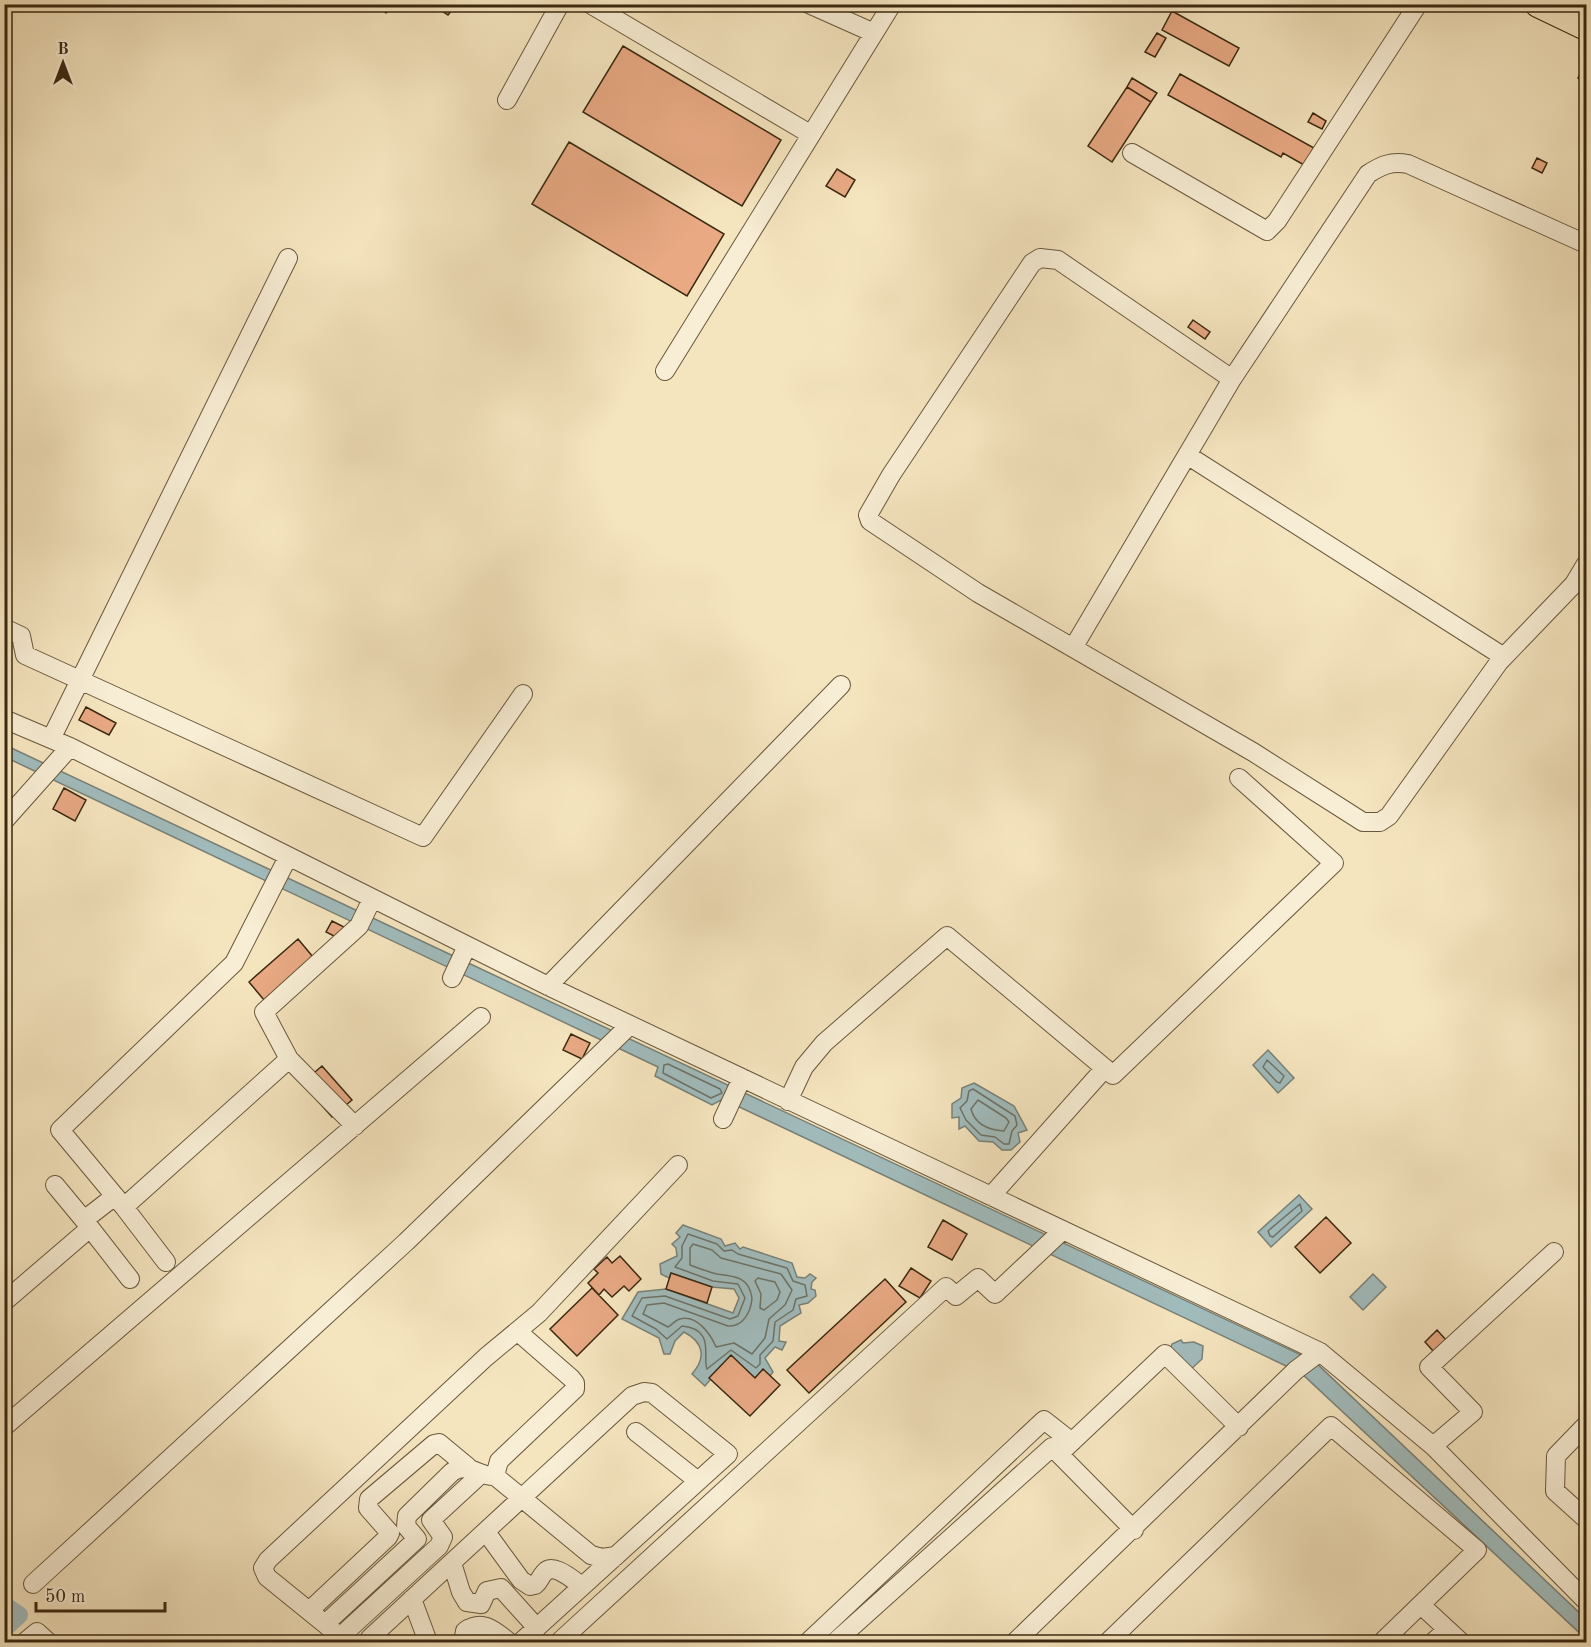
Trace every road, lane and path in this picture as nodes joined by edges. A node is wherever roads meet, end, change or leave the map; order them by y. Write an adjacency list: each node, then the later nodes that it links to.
1 (560, 4): 9 (street)
2 (590, 4): 10 (street)
3 (809, 4): 8 (street)
4 (892, 4): 8 (street)
5 (1418, 4): 11 (street)
6 (1538, 4): 7 (highway)
7 (1587, 27)
8 (874, 33): 10 (street)
9 (507, 100)
10 (810, 134): 14 (street)
11 (1132, 153)
12 (1587, 244): 15 (street)
13 (288, 258): 21 (street)
14 (665, 371)
15 (1232, 379): 16 (street); 19 (street)
16 (1187, 455): 19 (street); 20 (street)
17 (1587, 564): 20 (street)
18 (4, 628): 21 (street)
19 (1073, 648): 20 (street)
20 (1504, 657)
21 (78, 680): 23 (street); 25 (street)
22 (841, 685): 31 (street)
23 (523, 694)
24 (4, 719): 25 (street)
25 (51, 739): 26 (street)
26 (70, 747): 28 (street); 29 (street)
27 (1239, 778): 35 (street)
28 (4, 821)
29 (288, 857): 30 (street); 41 (street)
30 (365, 913): 31 (street); 34 (street)
31 (548, 986): 33 (street)
32 (481, 1017): 37 (street)
33 (619, 1035): 36 (street); 66 (street)
34 (289, 1059): 37 (street); 41 (street)
35 (1105, 1068): 36 (street); 40 (street)
36 (789, 1101): 40 (street)
37 (355, 1126): 51 (street)
38 (678, 1165): 48 (street)
39 (55, 1185): 42 (street)
40 (991, 1196): 43 (street)
41 (119, 1201): 42 (street); 45 (street)
42 (87, 1224): 46 (street); 47 (street)
43 (1052, 1240): 49 (street); 83 (street)
44 (1554, 1252): 54 (street)
45 (166, 1262)
46 (130, 1278)
47 (4, 1302)
48 (517, 1331): 56 (street); 70 (street)
49 (1309, 1361): 52 (street); 54 (street)
50 (1587, 1425): 59 (street)
51 (4, 1427)
52 (1239, 1427): 55 (street); 60 (street)
53 (636, 1432): 57 (street)
54 (1433, 1446): 68 (street)
55 (1066, 1448): 60 (street); 75 (street); 84 (street)
56 (481, 1473): 58 (street); 70 (street); 71 (street); 74 (street)
57 (698, 1481): 58 (street); 63 (street)
58 (522, 1500): 61 (street); 62 (street)
59 (1587, 1519)
60 (1134, 1530): 85 (street)
61 (486, 1532): 64 (street); 65 (street)
62 (591, 1555): 63 (street); 65 (street)
63 (616, 1556): 65 (street)
64 (452, 1563): 67 (street); 72 (street)
65 (586, 1583): 72 (street)
66 (33, 1584)
67 (412, 1599): 78 (street); 79 (street)
68 (1587, 1601)
69 (1421, 1605): 73 (street); 86 (street); 87 (street)
70 (309, 1611): 71 (street)
71 (325, 1624): 74 (street)
72 (537, 1628): 82 (street)
73 (1447, 1630): 88 (street); 89 (street)
74 (337, 1640)
75 (845, 1640)
76 (25, 1642): 77 (street)
77 (48, 1642)
78 (369, 1642)
79 (428, 1642)
80 (463, 1642): 81 (street)
81 (509, 1642)
82 (521, 1642)
83 (559, 1642)
84 (808, 1642)
85 (1015, 1642)
86 (1108, 1642)
87 (1382, 1642)
88 (1433, 1642)
89 (1461, 1642)

